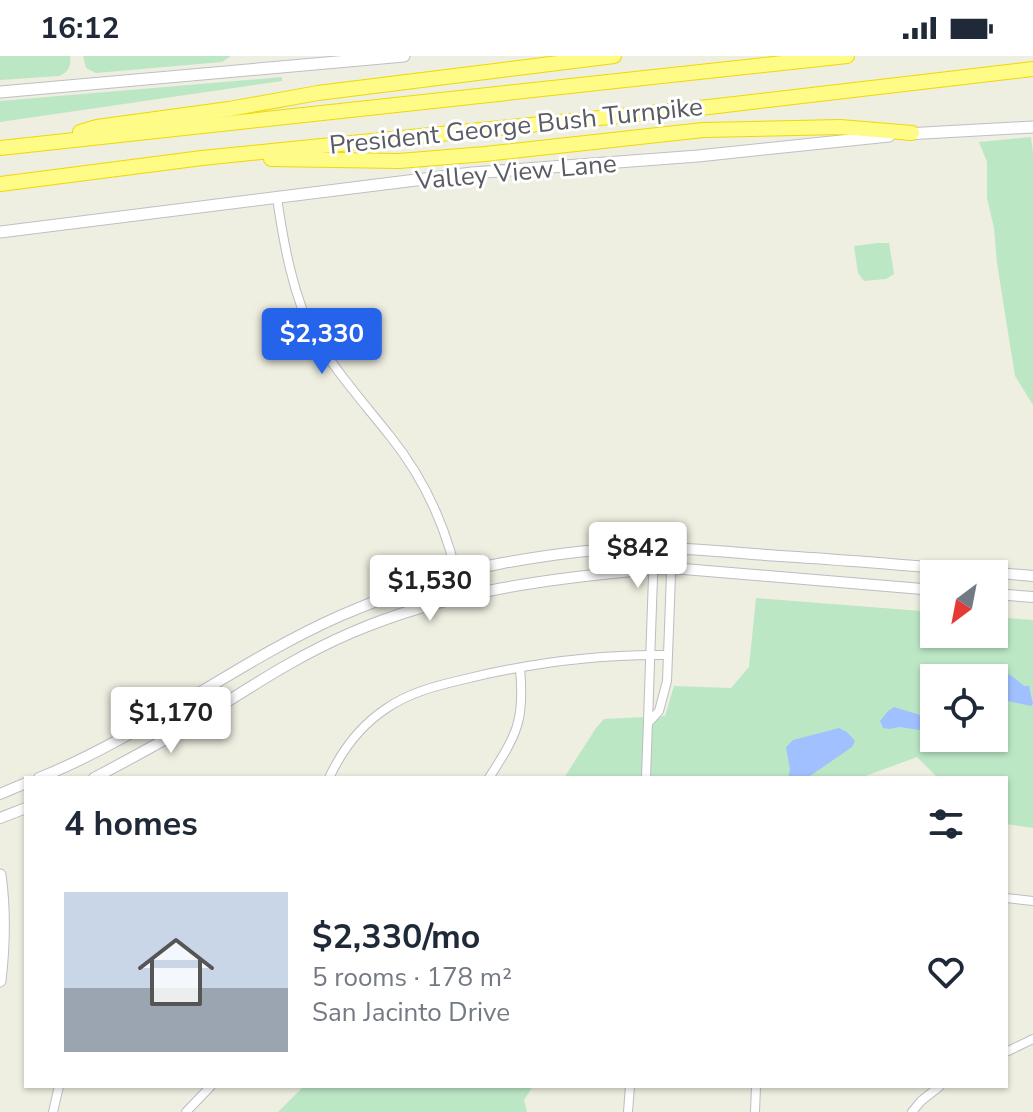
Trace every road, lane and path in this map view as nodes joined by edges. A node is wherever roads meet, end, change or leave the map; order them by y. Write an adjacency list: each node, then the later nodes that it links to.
1 (404, 56): 5 (main road)
2 (614, 56): 8 (highway)
3 (847, 56): 8 (highway, President George Bush Turnpike)
4 (1033, 69): 10 (highway, President George Bush Turnpike)
5 (0, 92)
6 (1033, 127): 7 (main road, Valley View Lane)
7 (912, 133): 10 (highway); 12 (main road, Valley View Lane)
8 (49, 142): 9 (highway, President George Bush Turnpike)
9 (0, 148)
10 (202, 158): 11 (highway, President George Bush Turnpike)
11 (0, 184)
12 (277, 198): 13 (main road, Valley View Lane); 18 (street)
13 (0, 232)
14 (654, 548): 15 (street); 17 (street); 18 (street)
15 (672, 548): 16 (street); 19 (street)
16 (672, 568): 17 (street); 20 (street); 25 (street)
17 (654, 569): 22 (street); 24 (street)
18 (456, 573): 22 (street); 30 (street)
19 (1033, 576)
20 (920, 589)
21 (1008, 595): 23 (street)
22 (461, 597): 31 (street)
23 (1033, 597)
24 (653, 611): 25 (street); 26 (street)
25 (669, 613): 27 (street)
26 (651, 655): 27 (street); 28 (street); 29 (street)
27 (667, 655): 29 (street)
28 (520, 668): 32 (street); 33 (street)
29 (649, 723): 34 (street)
30 (43, 776)
31 (98, 776)
32 (330, 776)
33 (490, 776)
34 (646, 776)
35 (24, 784): 36 (street)
36 (0, 794)
37 (24, 809): 38 (street)
38 (0, 818)
39 (0, 875): 42 (main road)
40 (1008, 898): 41 (street)
41 (1033, 901)
42 (0, 981)
43 (1033, 1039): 44 (street)
44 (1008, 1051)
45 (59, 1088): 50 (street)
46 (209, 1088): 51 (street)
47 (630, 1088): 52 (street)
48 (756, 1088): 53 (street)
49 (937, 1088): 54 (street)
50 (53, 1112)
51 (186, 1112)
52 (628, 1112)
53 (755, 1112)
54 (912, 1112)

